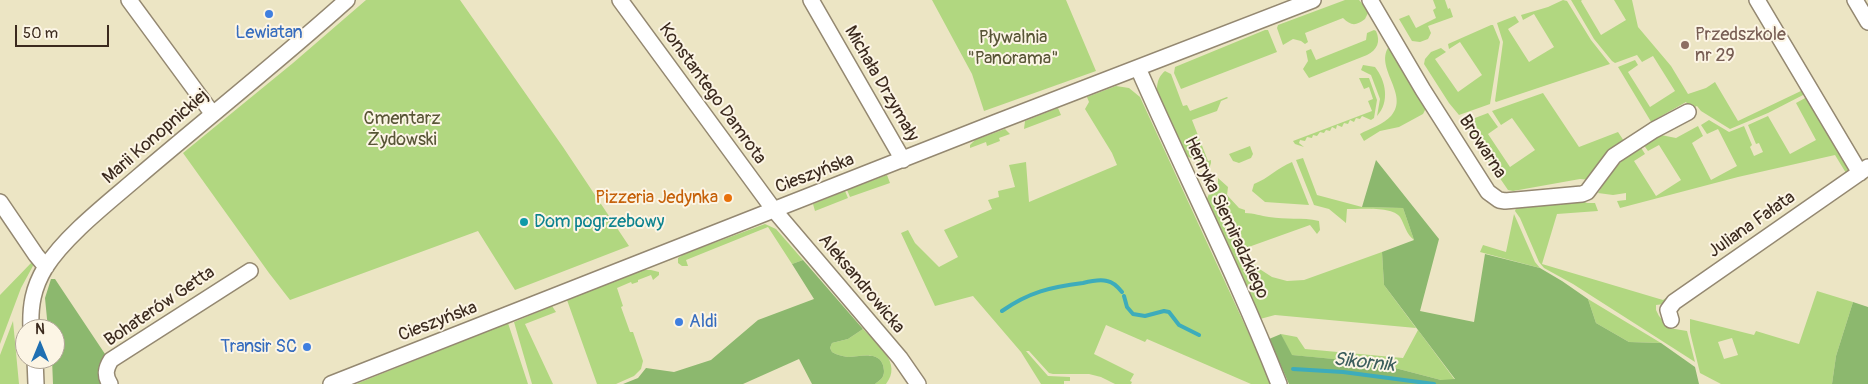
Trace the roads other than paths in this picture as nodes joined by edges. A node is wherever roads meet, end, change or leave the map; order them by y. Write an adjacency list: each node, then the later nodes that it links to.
1 (129, 0): 12 (street)
2 (346, 0): 12 (street, Marii Konopnickiej)
3 (620, 0): 16 (street, Konstantego Damrota)
4 (811, 0): 13 (street, Michała Drzymały)
5 (1313, 0): 10 (street, Cieszyńska)
6 (1370, 0): 11 (street, Browarna)
7 (1757, 0): 14 (street)
8 (1855, 0): 9 (street)
9 (1868, 22)
10 (1138, 68): 13 (street, Cieszyńska); 26 (street, Henryka Siemiradzkiego)
11 (1688, 112)
12 (212, 113): 17 (street, Marii Konopnickiej)
13 (903, 160): 16 (street, Cieszyńska)
14 (1864, 170): 20 (street, Juliana Fałata)
15 (0, 202): 17 (street)
16 (774, 210): 22 (street, Aleksandrowicka); 25 (street, Cieszyńska)
17 (46, 266): 19 (street, Marii Konopnickiej)
18 (250, 271): 24 (street, Bohaterów Getta)
19 (31, 319)
20 (1671, 320)
21 (35, 369): 23 (street)
22 (910, 381)
23 (36, 384)
24 (110, 384)
25 (330, 384)
26 (1279, 384)

